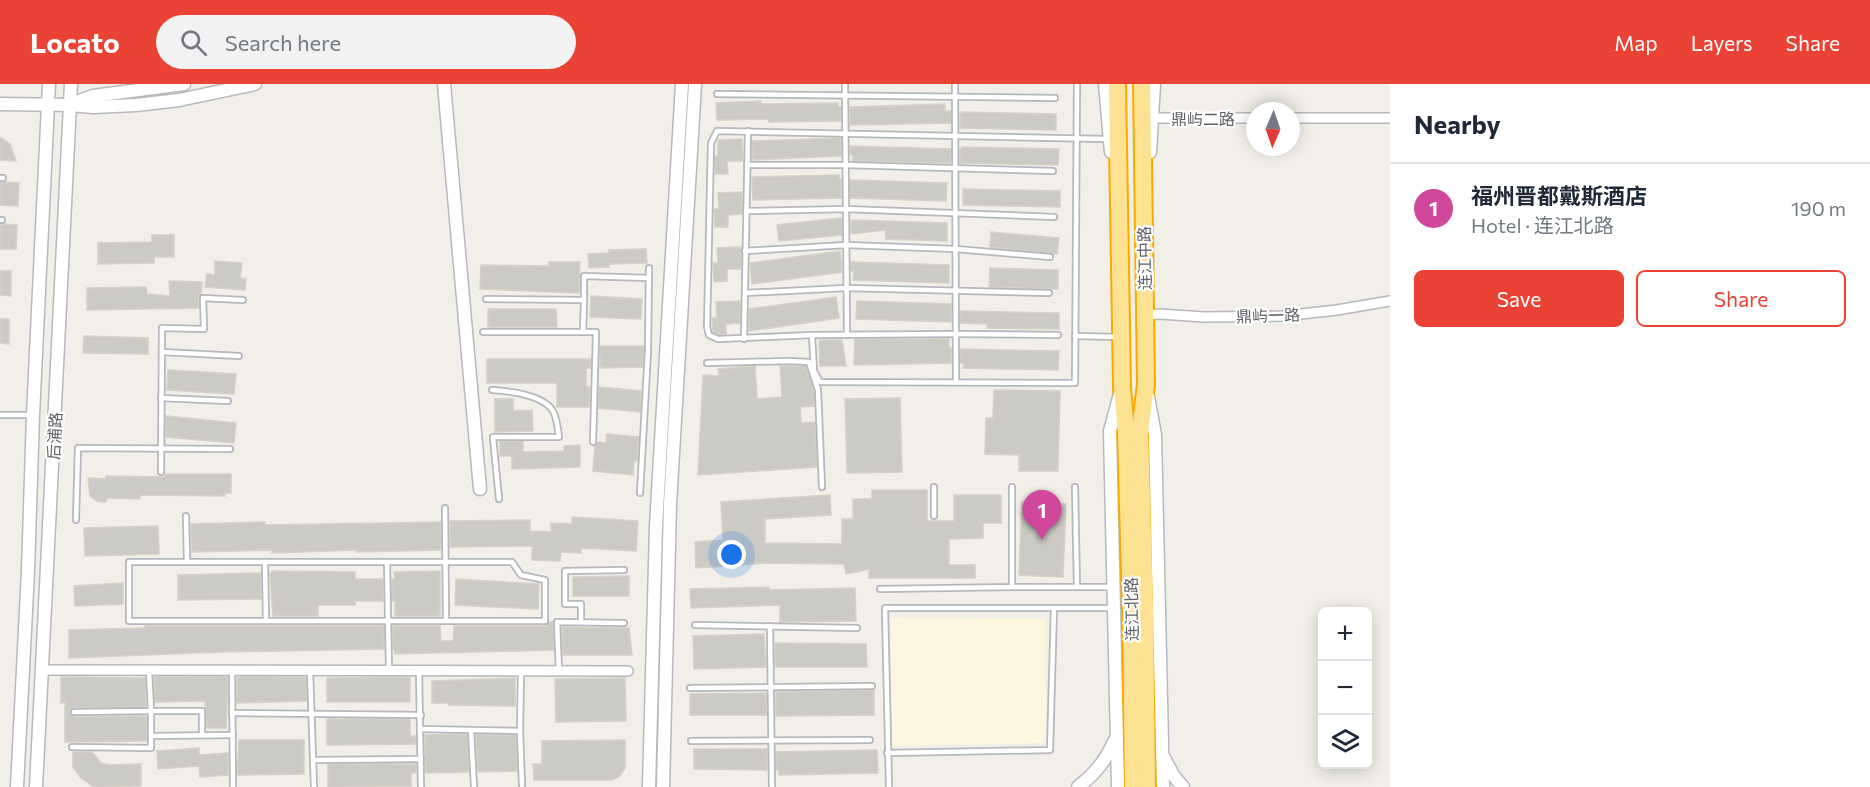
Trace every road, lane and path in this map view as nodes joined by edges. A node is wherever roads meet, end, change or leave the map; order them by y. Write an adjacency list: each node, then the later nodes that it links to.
1 (49, 84): 20 (main road, 后浦路)
2 (71, 84): 21 (main road, 后浦路)
3 (184, 84): 21 (main road)
4 (255, 84): 21 (main road)
5 (444, 84): 85 (main road)
6 (682, 84): 150 (main road)
7 (695, 84): 151 (main road)
8 (845, 84): 16 (lane)
9 (955, 84): 17 (lane)
10 (1077, 84): 29 (lane)
11 (1105, 84): 30 (main road)
12 (1116, 84): 40 (highway, 连江中路)
13 (1142, 84): 39 (highway, 连江中路)
14 (1154, 84): 22 (main road)
15 (717, 94): 16 (lane)
16 (845, 95): 17 (lane); 27 (lane)
17 (955, 96): 18 (lane); 28 (lane)
18 (1055, 98)
19 (0, 104): 20 (main road)
20 (48, 104): 21 (main road); 75 (main road, 后浦路)
21 (70, 105): 111 (main road, 后浦路)
22 (1152, 118): 23 (street, 鼎屿二路); 39 (main road)
23 (1246, 118)
24 (1300, 118): 25 (street)
25 (1390, 118)
26 (747, 131): 27 (lane); 31 (lane); 64 (lane)
27 (845, 134): 28 (lane); 32 (lane)
28 (955, 136): 29 (lane); 33 (lane)
29 (1077, 138): 30 (lane); 62 (lane)
30 (1110, 140): 40 (main road)
31 (747, 165): 32 (lane); 36 (lane)
32 (846, 165): 33 (lane); 35 (lane)
33 (956, 170): 34 (lane); 37 (lane)
34 (1053, 171)
35 (846, 209): 36 (lane); 37 (lane); 41 (lane)
36 (746, 211): 43 (lane)
37 (956, 212): 38 (lane); 42 (lane)
38 (1054, 217)
39 (1144, 237): 55 (highway, 连江中路)
40 (1120, 239): 63 (highway, 连江中路)
41 (846, 245): 42 (lane); 43 (lane); 47 (lane)
42 (956, 249): 44 (lane); 48 (lane)
43 (746, 251): 49 (lane)
44 (1050, 257)
45 (649, 268): 46 (lane)
46 (649, 278): 53 (lane); 86 (lane)
47 (846, 288): 48 (lane); 49 (lane); 60 (lane)
48 (956, 291): 50 (lane); 58 (lane)
49 (745, 293): 64 (lane)
50 (1049, 293)
51 (486, 299): 53 (lane)
52 (243, 300): 65 (lane)
53 (584, 300): 57 (lane)
54 (1390, 301): 55 (street, 鼎屿一路)
55 (1145, 315): 69 (highway, 连江中路)
56 (483, 332): 57 (lane)
57 (583, 332): 77 (lane)
58 (956, 334): 60 (lane); 61 (lane); 68 (lane)
59 (812, 335): 60 (lane); 64 (lane); 68 (lane)
60 (847, 335)
61 (1058, 335)
62 (1076, 336): 63 (lane); 68 (lane)
63 (1121, 337): 70 (highway, 连江中路)
64 (744, 339)
65 (162, 352): 66 (lane); 72 (lane)
66 (239, 356)
67 (707, 363): 84 (lane)
68 (956, 382)
69 (1146, 384): 76 (highway, 连江中路); 140 (main road)
70 (1122, 387): 76 (highway, 连江中路); 99 (main road)
71 (492, 390): 87 (lane)
72 (161, 398): 73 (lane); 78 (lane)
73 (228, 401)
74 (0, 415): 75 (lane)
75 (33, 415): 145 (main road, 后浦路)
76 (1133, 432): 156 (highway, 连江北路); 157 (highway, 连江北路)
77 (593, 441)
78 (162, 448): 79 (lane); 80 (lane); 91 (lane)
79 (230, 449)
80 (161, 472)
81 (934, 487): 90 (lane)
82 (1012, 487): 97 (lane)
83 (1075, 487): 98 (lane)
84 (822, 488)
85 (480, 489)
86 (640, 493)
87 (499, 499)
88 (445, 508): 95 (lane)
89 (186, 516): 92 (lane)
90 (934, 516)
91 (76, 520)
92 (187, 562): 93 (lane); 103 (lane)
93 (265, 562): 94 (lane); 103 (lane)
94 (387, 562): 95 (lane); 104 (lane)
95 (446, 562): 105 (lane); 105 (lane)
96 (624, 570): 106 (lane)
97 (1011, 587): 98 (lane); 100 (lane)
98 (1077, 587): 99 (lane)
99 (1113, 587): 102 (main road)
100 (880, 590)
101 (1054, 608): 102 (lane); 139 (lane); 139 (lane)
102 (1114, 608): 134 (main road)
103 (266, 621): 104 (lane)
104 (388, 621): 105 (lane); 115 (lane)
105 (446, 621)
106 (581, 622): 107 (lane); 119 (lane)
107 (624, 622)
108 (695, 625): 109 (lane)
109 (770, 626): 110 (lane); 121 (lane)
110 (857, 628)
111 (43, 670): 112 (street); 146 (main road, 后浦路)
112 (149, 670): 113 (street); 123 (lane)
113 (232, 671): 114 (street); 125 (lane)
114 (310, 671): 115 (street); 126 (lane)
115 (389, 671): 116 (street)
116 (419, 671): 117 (street); 127 (lane)
117 (521, 671): 119 (street); 130 (lane)
118 (628, 671): 119 (street)
119 (559, 672)
120 (872, 686): 121 (lane)
121 (771, 687): 122 (lane); 137 (lane)
122 (690, 688)
123 (151, 711): 124 (lane); 131 (lane); 133 (lane)
124 (74, 712)
125 (232, 713): 126 (lane); 132 (lane)
126 (312, 714): 127 (lane); 142 (lane)
127 (421, 715): 128 (lane)
128 (420, 729): 129 (lane); 141 (lane)
129 (471, 730): 130 (lane); 144 (lane)
130 (520, 731): 143 (lane)
131 (202, 735): 132 (lane); 133 (lane)
132 (233, 735): 147 (lane)
133 (151, 736): 138 (lane)
134 (1117, 736): 154 (main road); 155 (main road)
135 (870, 740): 137 (lane)
136 (691, 741): 137 (lane)
137 (772, 741): 152 (lane)
138 (72, 747)
139 (887, 753): 153 (lane)
140 (1162, 755): 158 (main road); 159 (main road)
141 (421, 759): 142 (lane); 149 (lane)
142 (314, 760): 148 (lane)
143 (522, 785)
144 (474, 786)
145 (17, 787)
146 (36, 787)
147 (233, 787)
148 (314, 787)
149 (422, 787)
150 (650, 787)
151 (663, 787)
152 (772, 787)
153 (889, 787)
154 (1078, 787)
155 (1118, 787)
156 (1133, 787)
157 (1146, 787)
158 (1163, 787)
159 (1183, 787)

